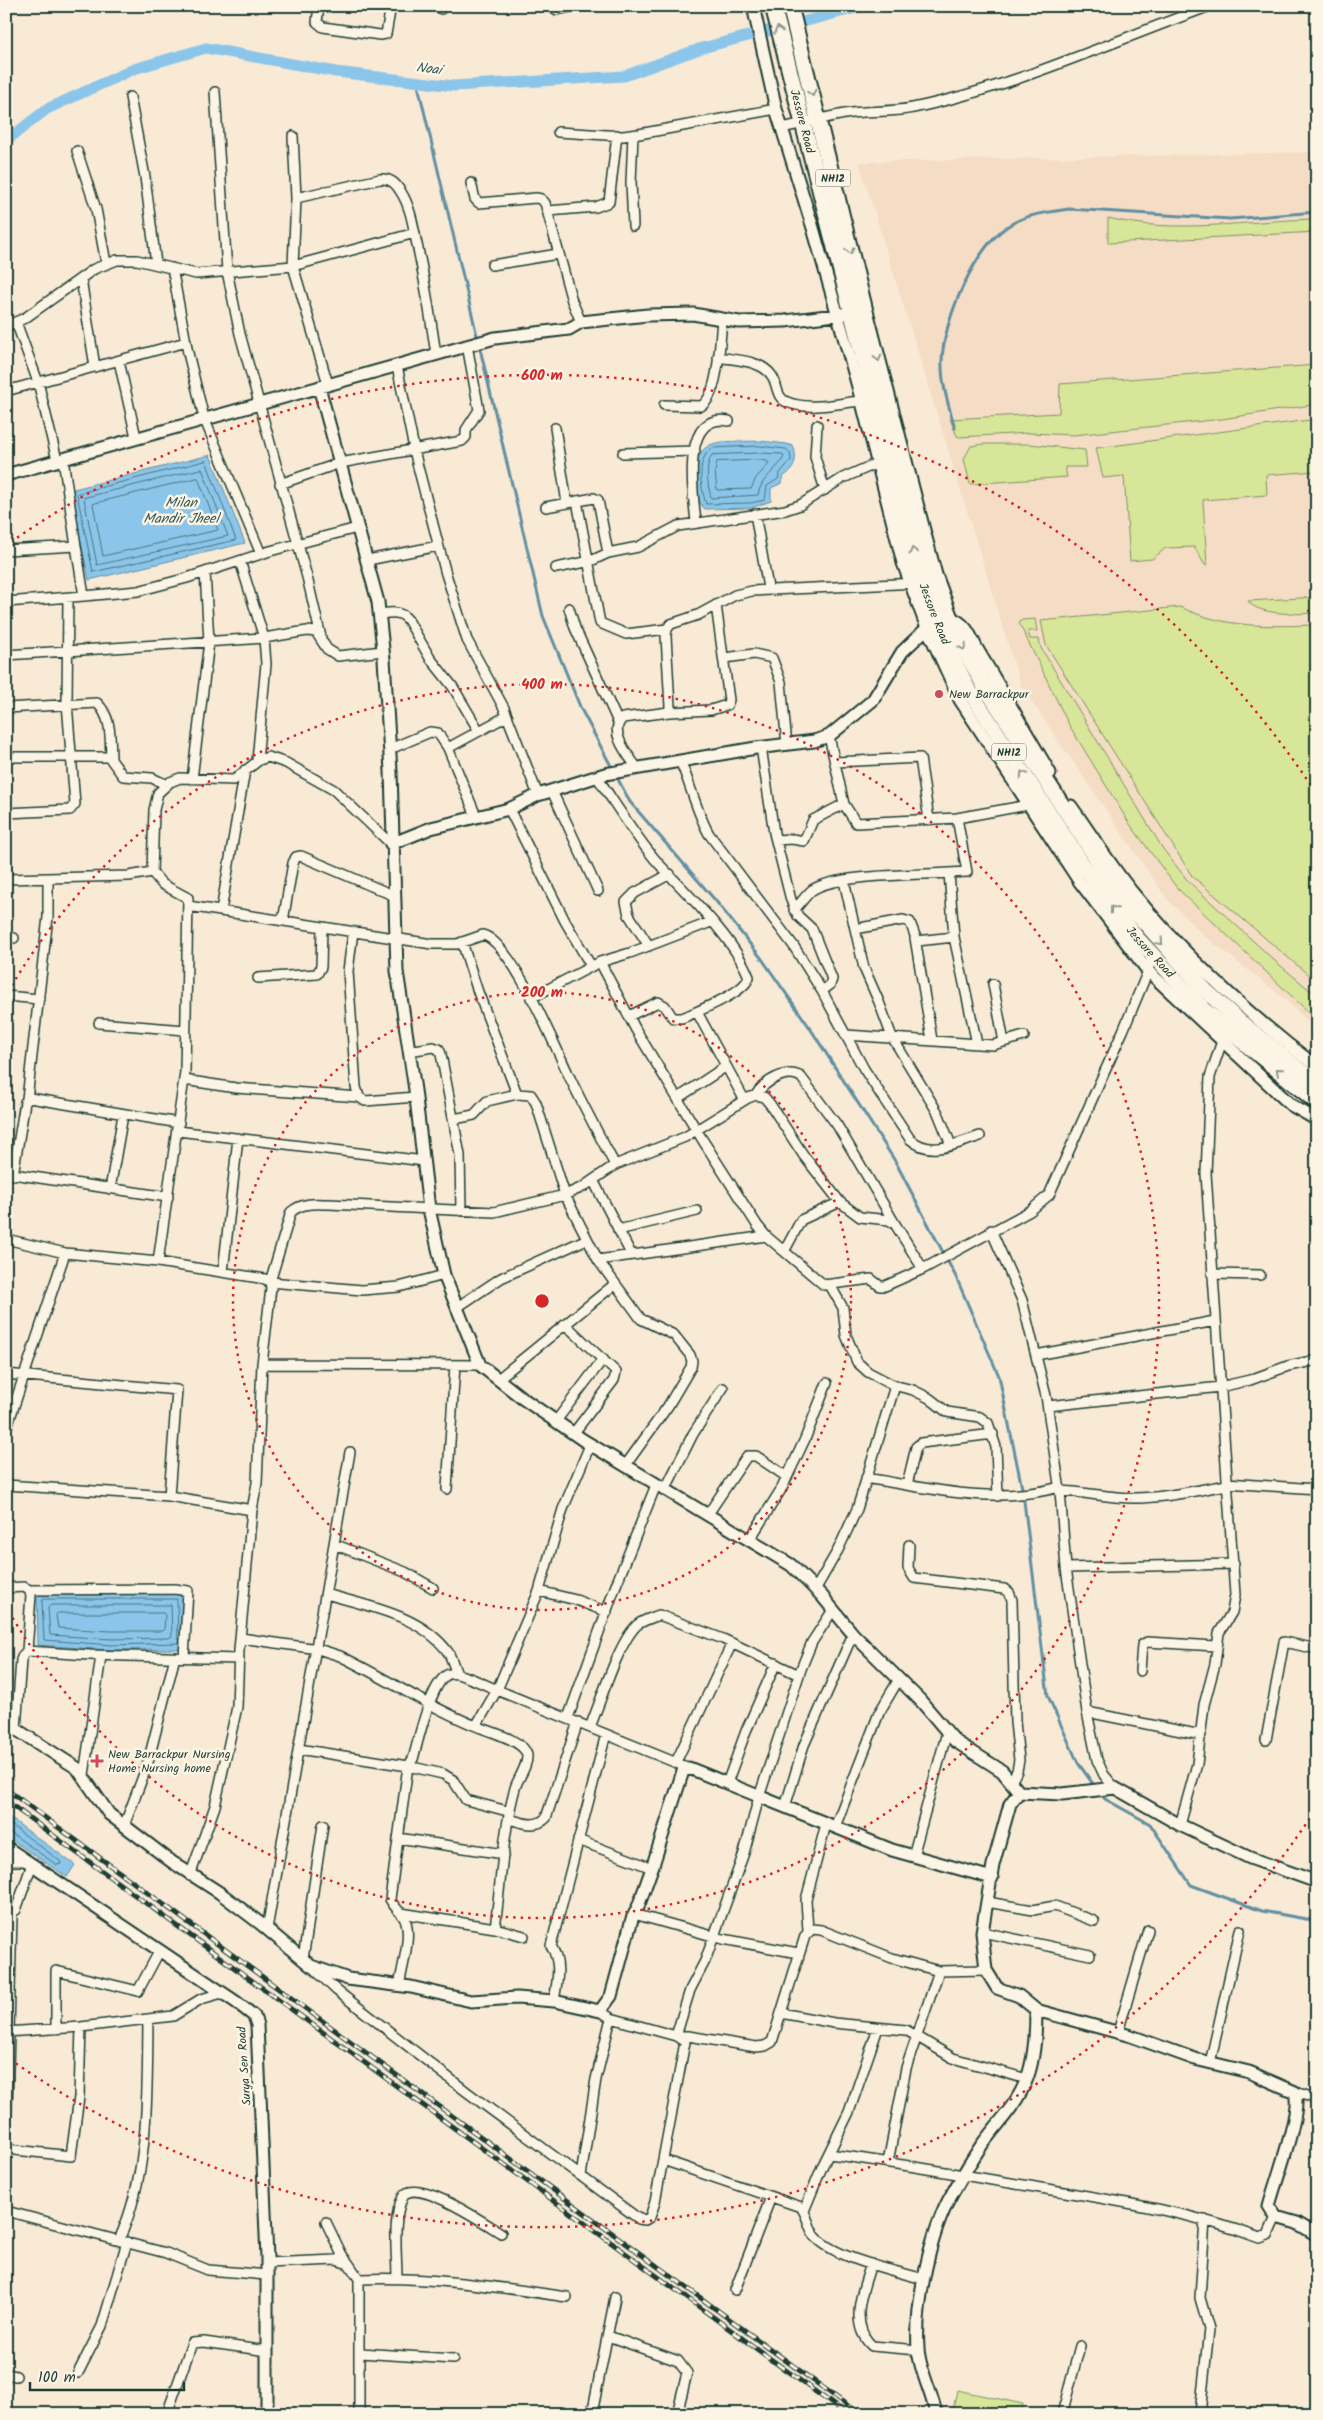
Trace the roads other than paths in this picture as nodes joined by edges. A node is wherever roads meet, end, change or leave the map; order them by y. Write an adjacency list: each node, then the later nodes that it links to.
1 (319, 6): 2 (street)
2 (391, 6)
3 (551, 6): 4 (street)
4 (576, 6)
5 (753, 6): 11 (street)
6 (773, 6): 13 (highway, Jessore Road / NH12, one-way to 6)
7 (790, 6): 12 (highway, NH12, one-way to 12)
8 (1210, 6): 12 (street)
9 (215, 92): 31 (street)
10 (130, 97): 27 (street)
11 (776, 110): 14 (street); 17 (street)
12 (819, 118): 13 (street); 33 (highway, NH12, one-way to 33)
13 (801, 124): 14 (street); 33 (highway, Jessore Road / NH12)
14 (782, 128): 33 (street)
15 (558, 132): 16 (street)
16 (617, 135): 17 (street); 22 (street)
17 (633, 135): 23 (street)
18 (293, 136): 21 (street)
19 (78, 151): 26 (street)
20 (471, 183): 22 (street)
21 (296, 198): 24 (street); 29 (street)
22 (548, 210): 25 (street)
23 (633, 226)
24 (415, 233): 29 (street); 40 (street)
25 (558, 254): 28 (street); 36 (street)
26 (106, 262): 27 (street); 32 (street)
27 (156, 264): 30 (street)
28 (492, 265)
29 (293, 266): 31 (street); 46 (street)
30 (172, 268): 31 (street); 38 (street)
31 (227, 271): 49 (street)
32 (81, 279): 35 (street); 44 (street)
33 (851, 313): 34 (street); 48 (street); 60 (highway, Jessore Road / NH12); 166 (highway, NH12, one-way to 166)
34 (722, 319): 36 (street); 41 (street)
35 (16, 322): 37 (street); 45 (street)
36 (581, 322): 39 (street)
37 (6, 326)
38 (186, 342): 42 (street); 51 (street)
39 (467, 344): 40 (street); 56 (street)
40 (436, 354): 43 (street)
41 (718, 357): 48 (street); 50 (street)
42 (118, 361): 44 (street); 55 (street)
43 (397, 366): 46 (street); 56 (street)
44 (95, 367): 45 (street)
45 (38, 382): 47 (street); 59 (street)
46 (323, 386): 49 (street); 61 (street)
47 (6, 390)
48 (861, 401): 60 (street)
49 (258, 404): 51 (street); 63 (street)
50 (664, 405)
51 (204, 418): 55 (street); 76 (street)
52 (729, 421): 57 (street)
53 (817, 425): 64 (street)
54 (555, 428): 66 (street)
55 (136, 437): 59 (street)
56 (414, 450): 61 (street); 73 (street)
57 (695, 451): 58 (street); 69 (street)
58 (623, 454)
59 (60, 459): 62 (street); 72 (street)
60 (883, 460): 64 (street); 82 (highway, Jessore Road / NH12)
61 (340, 464): 63 (street); 70 (street)
62 (6, 475)
63 (280, 484): 71 (street)
64 (825, 490): 68 (street)
65 (577, 501): 66 (street); 75 (street); 79 (street)
66 (567, 503): 67 (street)
67 (546, 507)
68 (755, 514): 69 (street); 83 (street)
69 (696, 522): 75 (street)
70 (358, 528): 71 (street); 77 (street)
71 (297, 544): 76 (street); 92 (street)
72 (76, 546): 74 (street); 84 (street)
73 (438, 546): 77 (street); 102 (street)
74 (6, 550)
75 (608, 553): 79 (street)
76 (261, 554): 78 (street)
77 (368, 560): 89 (street)
78 (240, 561): 81 (street); 93 (street)
79 (587, 562): 80 (street); 91 (street)
80 (556, 568)
81 (205, 572): 84 (street); 94 (street)
82 (916, 583): 83 (street); 90 (street); 153 (highway, Jessore Road / NH12, one-way to 82)
83 (768, 588): 87 (street)
84 (84, 596): 85 (street)
85 (68, 598): 86 (street); 95 (street)
86 (6, 602)
87 (716, 605): 91 (street); 98 (street)
88 (569, 608): 103 (street)
89 (379, 614): 96 (street); 104 (street)
90 (926, 628): 105 (street); 124 (street)
91 (667, 629): 101 (street)
92 (321, 637): 93 (street); 96 (street)
93 (264, 638): 94 (street); 113 (street)
94 (208, 642): 95 (street); 119 (street)
95 (66, 651): 97 (street); 99 (street)
96 (383, 651): 109 (street)
97 (6, 655)
98 (725, 658): 101 (street); 106 (street)
99 (66, 703): 100 (street); 110 (street); 112 (street)
100 (6, 708)
101 (668, 712): 103 (street)
102 (507, 716): 104 (street); 122 (street)
103 (618, 722): 116 (street)
104 (479, 731): 108 (street)
105 (830, 736): 106 (street); 115 (street)
106 (787, 745): 107 (street)
107 (761, 747): 114 (street); 130 (street)
108 (448, 748): 109 (street); 127 (street)
109 (390, 749): 131 (street)
110 (70, 756): 111 (street); 112 (street); 126 (street)
111 (6, 757)
112 (111, 758): 120 (street)
113 (256, 761): 117 (street); 131 (street)
114 (680, 761): 116 (street); 159 (street)
115 (835, 762): 123 (street); 129 (street)
116 (632, 769): 118 (street)
117 (245, 770): 119 (street); 142 (street)
118 (601, 776): 121 (street); 134 (street)
119 (192, 779): 120 (street)
120 (167, 785): 132 (street)
121 (552, 791): 122 (street); 138 (street)
122 (538, 796): 125 (street)
123 (844, 804): 129 (street); 130 (street)
124 (1028, 806): 128 (street); 156 (street)
125 (510, 809): 127 (street); 155 (street)
126 (6, 813)
127 (476, 816): 131 (street)
128 (957, 818): 129 (street); 133 (street)
129 (929, 820)
130 (776, 840): 141 (street)
131 (392, 844): 139 (street)
132 (152, 872): 135 (street); 140 (street)
133 (949, 873): 137 (street); 149 (street)
134 (670, 874): 144 (street); 152 (street)
135 (48, 878): 136 (street); 162 (street)
136 (6, 879)
137 (844, 880): 141 (street); 146 (street)
138 (598, 892)
139 (395, 896): 143 (street); 148 (street)
140 (188, 906): 142 (street); 167 (street)
141 (794, 910): 159 (street)
142 (221, 911): 143 (street)
143 (283, 921): 145 (street)
144 (711, 922): 152 (street); 163 (street)
145 (322, 928): 147 (street); 157 (street)
146 (855, 929): 150 (street); 170 (street)
147 (353, 932): 148 (street); 181 (street)
148 (396, 937): 151 (street); 174 (street)
149 (954, 937): 150 (street); 173 (street)
150 (915, 938): 171 (street)
151 (462, 942): 161 (street); 179 (street)
152 (650, 946): 154 (street)
153 (1152, 954): 156 (street); 166 (highway, Jessore Road / NH12)
154 (600, 962): 155 (street); 164 (street)
155 (591, 966): 161 (street)
156 (1148, 972): 166 (street); 208 (street)
157 (258, 978)
158 (993, 984): 172 (street)
159 (822, 991): 168 (street)
160 (6, 996): 162 (street)
161 (531, 998): 196 (street)
162 (39, 999): 184 (street)
163 (697, 1012): 164 (street); 175 (street)
164 (629, 1016): 183 (street)
165 (99, 1023): 167 (street)
166 (1235, 1026): 176 (street); 178 (highway, NH12); 186 (highway, Jessore Road / NH12, one-way to 166); 189 (street); 219 (street)
167 (185, 1030): 177 (street)
168 (846, 1035): 170 (street); 194 (street)
169 (1024, 1036): 172 (street)
170 (892, 1037): 171 (street); 194 (street)
171 (932, 1040): 173 (street)
172 (1004, 1042): 173 (street)
173 (977, 1044)
174 (409, 1051): 182 (street); 188 (street)
175 (725, 1067): 183 (street); 185 (street)
176 (1317, 1067)
177 (184, 1080): 181 (street); 190 (street)
178 (1317, 1084)
179 (517, 1094): 188 (street); 200 (street)
180 (756, 1095): 185 (street); 202 (street); 206 (street)
181 (359, 1097): 182 (street)
182 (416, 1097): 195 (street)
183 (678, 1098): 191 (street)
184 (27, 1099): 187 (street); 197 (street)
185 (744, 1100): 191 (street)
186 (1317, 1102)
187 (123, 1115): 190 (street); 199 (street)
188 (454, 1119): 204 (street)
189 (1317, 1120)
190 (178, 1127): 193 (street); 201 (street)
191 (697, 1130): 196 (street); 209 (street)
192 (980, 1136): 194 (street)
193 (238, 1138): 195 (street); 218 (street)
194 (951, 1145)
195 (424, 1161): 203 (street)
196 (615, 1165): 198 (street)
197 (10, 1174): 199 (street)
198 (593, 1180): 200 (street); 207 (street)
199 (110, 1190): 201 (street)
200 (565, 1195): 204 (street); 210 (street)
201 (168, 1197): 216 (street)
202 (840, 1202): 206 (street); 212 (street)
203 (429, 1209): 204 (street); 220 (street); 222 (street)
204 (461, 1211)
205 (697, 1211): 207 (street)
206 (895, 1224): 217 (street)
207 (618, 1230): 214 (street)
208 (991, 1230): 217 (street); 228 (street)
209 (766, 1236): 212 (street); 214 (street)
210 (587, 1238): 215 (street); 225 (street)
211 (6, 1239): 213 (street)
212 (785, 1250): 224 (street)
213 (66, 1254): 216 (street); 235 (street)
214 (631, 1254): 215 (street)
215 (598, 1260): 223 (street)
216 (158, 1262): 218 (street)
217 (923, 1268): 224 (street)
218 (223, 1272): 222 (street)
219 (1212, 1274): 221 (street); 226 (street)
220 (444, 1275): 222 (street); 225 (street)
221 (1260, 1275)
222 (270, 1282): 231 (street)
223 (615, 1284): 227 (street); 248 (street)
224 (830, 1285): 238 (street)
225 (456, 1308): 233 (street)
226 (1215, 1321): 228 (street); 239 (street)
227 (566, 1325): 229 (street); 236 (street)
228 (1036, 1354): 241 (street)
229 (603, 1359): 242 (street); 244 (street)
230 (1317, 1360): 239 (street)
231 (262, 1364): 232 (street); 260 (street)
232 (455, 1365): 233 (street); 255 (street)
233 (480, 1365): 236 (street)
234 (6, 1374): 235 (street)
235 (25, 1376): 243 (street); 258 (street)
236 (498, 1379): 242 (street)
237 (827, 1383): 249 (street)
238 (893, 1384): 245 (street); 250 (street)
239 (1220, 1387): 241 (street); 251 (street)
240 (723, 1388): 254 (street)
241 (1048, 1406): 256 (street)
242 (556, 1421): 244 (street)
243 (6, 1430)
244 (573, 1434): 246 (street)
245 (993, 1434): 253 (street); 259 (street)
246 (590, 1445): 248 (street); 271 (street)
247 (350, 1452): 263 (street)
248 (625, 1466): 254 (street)
249 (787, 1478): 261 (street); 262 (street)
250 (866, 1478): 253 (street); 270 (street)
251 (1227, 1484): 256 (street); 257 (street); 265 (street)
252 (6, 1485): 258 (street)
253 (907, 1485): 259 (street)
254 (660, 1488): 261 (street); 274 (street)
255 (447, 1489)
256 (1060, 1489): 259 (street); 266 (street)
257 (1317, 1489)
258 (169, 1496): 260 (street)
259 (998, 1496)
260 (252, 1510): 276 (street)
261 (708, 1514): 262 (street)
262 (750, 1539): 270 (street)
263 (334, 1544): 268 (street); 272 (street)
264 (909, 1546): 307 (street)
265 (1234, 1564): 266 (street); 278 (street)
266 (1066, 1568): 292 (street)
267 (6, 1588): 269 (street)
268 (433, 1588)
269 (29, 1590): 281 (street); 283 (street)
270 (815, 1590): 273 (street)
271 (539, 1591): 274 (street); 290 (street)
272 (326, 1594): 279 (street); 287 (street)
273 (833, 1610): 275 (street); 288 (street)
274 (607, 1612): 293 (street)
275 (852, 1634): 289 (street); 312 (street)
276 (241, 1638): 279 (street); 284 (street)
277 (732, 1643): 285 (street); 297 (street); 303 (street)
278 (1216, 1646): 286 (street); 300 (street)
279 (318, 1649): 291 (street); 302 (street)
280 (1317, 1649): 301 (street)
281 (27, 1651): 282 (street); 295 (street)
282 (101, 1656): 283 (street); 306 (street)
283 (179, 1657): 284 (street); 317 (street)
284 (239, 1659): 326 (street)
285 (776, 1662): 288 (street); 308 (street)
286 (1140, 1671)
287 (457, 1674): 290 (street); 291 (street)
288 (799, 1675): 311 (street)
289 (899, 1679): 298 (street); 315 (street)
290 (497, 1690): 293 (street); 296 (street)
291 (428, 1703): 296 (street); 304 (street)
292 (1086, 1712): 300 (street); 309 (street)
293 (568, 1718): 294 (street)
294 (578, 1722): 297 (street); 313 (street)
295 (11, 1726): 306 (street)
296 (476, 1726): 313 (street)
297 (590, 1727): 299 (street)
298 (947, 1732): 307 (street); 322 (street)
299 (606, 1734): 303 (street); 319 (street)
300 (1201, 1735): 316 (street)
301 (1266, 1740)
302 (298, 1749): 304 (street); 335 (street)
303 (676, 1762): 305 (street)
304 (408, 1766): 313 (street); 318 (street)
305 (689, 1768): 308 (street); 325 (street)
306 (84, 1775): 317 (street)
307 (1011, 1782): 310 (street)
308 (727, 1784): 311 (street)
309 (1115, 1788): 310 (street); 316 (street)
310 (1019, 1792): 327 (street)
311 (759, 1797): 312 (street); 341 (street)
312 (785, 1807): 315 (street)
313 (510, 1815): 321 (street)
314 (323, 1825): 345 (street)
315 (830, 1825): 322 (street); 336 (street)
316 (1180, 1825): 328 (street)
317 (124, 1826): 326 (street)
318 (398, 1838): 321 (street); 330 (street)
319 (578, 1840): 325 (street); 350 (street)
320 (6, 1847): 324 (street, Surya Sen Road)
321 (504, 1854): 334 (street)
322 (914, 1856): 327 (street)
323 (6, 1861): 324 (street)
324 (29, 1862): 332 (street); 342 (street, Surya Sen Road)
325 (652, 1868): 331 (street)
326 (190, 1876): 335 (street)
327 (992, 1878): 329 (street)
328 (1317, 1882)
329 (987, 1902): 333 (street); 339 (street)
330 (401, 1913): 334 (street); 348 (street)
331 (634, 1914): 341 (street); 352 (street)
332 (9, 1915): 359 (street)
333 (1094, 1921)
334 (495, 1928): 340 (street)
335 (267, 1929): 345 (street)
336 (808, 1930): 343 (street); 347 (street)
337 (1148, 1930): 360 (street)
338 (1240, 1930): 363 (street)
339 (982, 1932): 344 (street); 346 (street)
340 (524, 1936)
341 (714, 1937): 343 (street); 361 (street)
342 (160, 1950): 349 (street, Surya Sen Road); 358 (street)
343 (798, 1953): 353 (street)
344 (1090, 1955)
345 (307, 1963): 348 (street); 372 (street)
346 (986, 1970): 347 (street); 351 (street)
347 (939, 1971): 362 (street)
348 (399, 1986): 350 (street)
349 (222, 1992): 355 (street); 384 (street, Surya Sen Road)
350 (554, 2001): 352 (street)
351 (1036, 2010): 360 (street); 364 (street)
352 (600, 2011): 354 (street)
353 (781, 2013): 357 (street); 361 (street)
354 (611, 2018): 361 (street); 372 (street)
355 (148, 2019): 356 (street); 381 (street)
356 (81, 2027): 358 (street); 367 (street)
357 (878, 2028): 362 (street); 368 (street)
358 (56, 2029): 359 (street)
359 (8, 2032): 367 (street)
360 (1118, 2032): 363 (street)
361 (676, 2036): 369 (street)
362 (917, 2036): 364 (street); 370 (street)
363 (1210, 2062): 365 (street)
364 (1027, 2079): 371 (street)
365 (1295, 2092): 366 (street); 376 (street)
366 (1317, 2099)
367 (6, 2149)
368 (829, 2154): 370 (street); 375 (street)
369 (664, 2160): 372 (street); 373 (street)
370 (888, 2162): 371 (street)
371 (964, 2175): 377 (street); 387 (street)
372 (582, 2176)
373 (771, 2197): 375 (street); 388 (street)
374 (6, 2211): 381 (street)
375 (804, 2211): 383 (street)
376 (1276, 2218): 377 (street); 380 (street)
377 (1205, 2220): 405 (street)
378 (326, 2222): 382 (street)
379 (501, 2233): 385 (street)
380 (1317, 2235)
381 (123, 2241): 384 (street); 397 (street)
382 (349, 2264): 384 (street); 386 (street)
383 (871, 2264): 387 (street); 393 (street)
384 (267, 2269): 394 (street, Surya Sen Road)
385 (397, 2278): 386 (street); 389 (street)
386 (359, 2279): 395 (street)
387 (924, 2279): 393 (street)
388 (735, 2290)
389 (567, 2297)
390 (615, 2297): 391 (street)
391 (608, 2336): 401 (street); 402 (street)
392 (1080, 2346): 404 (street)
393 (918, 2350): 403 (street)
394 (267, 2351): 398 (street); 399 (street, Surya Sen Road)
395 (360, 2353): 396 (street); 400 (street)
396 (453, 2359)
397 (78, 2373)
398 (167, 2414)
399 (267, 2414)
400 (359, 2414)
401 (592, 2414)
402 (677, 2414)
403 (936, 2414)
404 (1062, 2414)
405 (1200, 2414)

